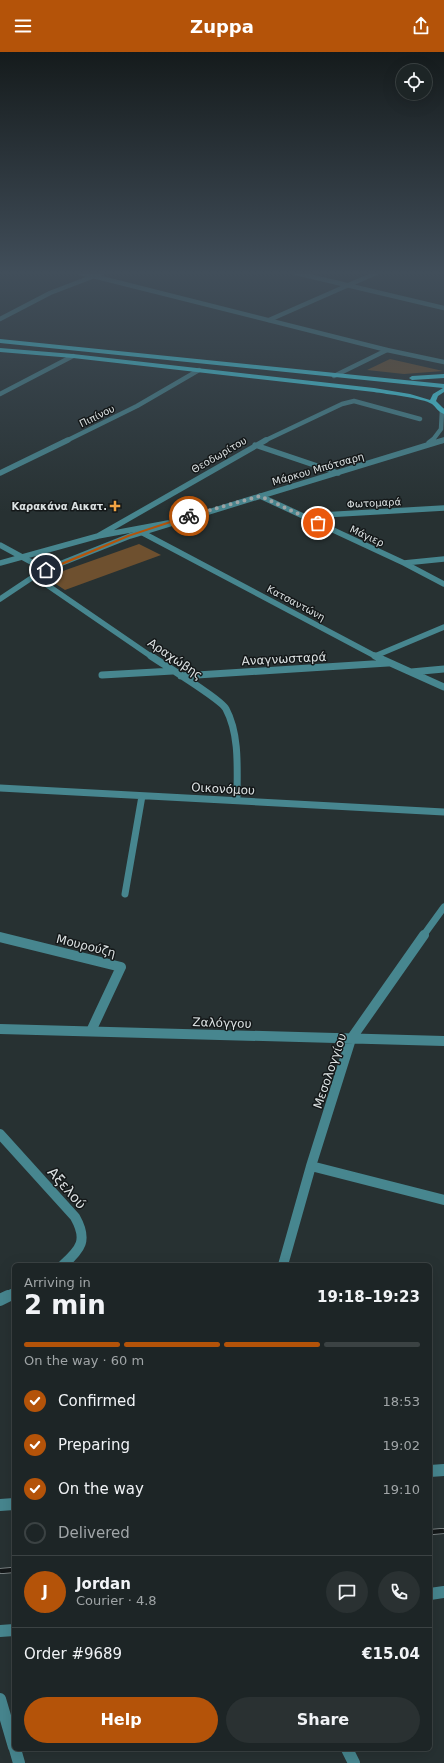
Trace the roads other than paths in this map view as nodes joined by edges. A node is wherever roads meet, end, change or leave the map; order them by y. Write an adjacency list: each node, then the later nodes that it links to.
1 (35, 353): 5 (main road)
2 (113, 353): 8 (main road)
3 (381, 353): 8 (street)
4 (401, 353): 6 (street)
5 (73, 356): 7 (main road); 12 (street)
6 (444, 362)
7 (199, 370): 13 (main road); 19 (street, Πιπίνου)
8 (334, 376): 9 (main road); 10 (main road)
9 (444, 376)
10 (444, 386)
11 (444, 390): 13 (main road)
12 (0, 394)
13 (434, 403): 14 (main road)
14 (443, 411): 18 (street)
15 (420, 419): 17 (street, Θεοδωρίτου)
16 (444, 440): 18 (street, Μάρκου Μπότσαρη)
17 (256, 445): 20 (street); 26 (street, Θεοδωρίτου)
18 (426, 446): 20 (street, Μάρκου Μπότσαρη)
19 (0, 473)
20 (338, 473): 21 (street, Μάρκου Μπότσαρη)
21 (260, 496): 23 (street, Μάγιερ); 24 (street, Μάρκου Μπότσαρη)
22 (444, 508): 23 (street, Φωτομαρά)
23 (304, 516): 31 (street, Μάγιερ)
24 (168, 523): 25 (street, Μάρκου Μπότσαρη); 26 (street, Μάρκου Μπότσαρη)
25 (141, 532): 32 (street, Μάρκου Μπότσαρη); 37 (street, Κατσαντώνη)
26 (98, 536): 28 (street, Μάρκου Μπότσαρη)
27 (0, 545): 28 (street)
28 (23, 557): 30 (street, Μάρκου Μπότσαρη); 32 (street)
29 (444, 559): 31 (street)
30 (0, 563)
31 (404, 563): 34 (street, Μάγιερ)
32 (46, 570): 33 (street, Μάρκου Μπότσαρη)
33 (34, 576): 35 (street, Μάρκου Μπότσαρη); 40 (street, Αραχώβης)
34 (444, 584)
35 (0, 599)
36 (444, 627): 37 (street)
37 (375, 656): 38 (street, Κατσαντώνη)
38 (388, 662): 41 (street, Κατσαντώνη); 43 (street, Αναγνωσταρά)
39 (444, 669): 41 (street)
40 (173, 671): 42 (street); 43 (street, Αραχώβης)
41 (410, 672): 44 (street, Κατσαντώνη)
42 (102, 675)
43 (181, 676): 47 (street, Αραχώβης)
44 (444, 687)
45 (0, 788): 46 (street, Οικονόμου)
46 (142, 796): 47 (street, Οικονόμου); 49 (street)
47 (237, 800): 48 (street, Οικονόμου)
48 (444, 812)
49 (124, 894)
50 (444, 907): 54 (street, Μεσολογγίου)
51 (0, 937): 53 (street, Μουρούζη)
52 (0, 1029): 53 (street, Ζαλόγγου)
53 (91, 1031): 54 (street, Ζαλόγγου)
54 (351, 1039): 55 (street, Ζαλόγγου); 57 (street, Μεσολογγίου)
55 (444, 1041)
56 (0, 1134): 59 (street, Αξελού)
57 (311, 1166): 58 (street); 60 (street, Μεσολογγίου)
58 (444, 1200)
59 (65, 1263)
60 (284, 1263)
61 (12, 1294): 62 (street)
62 (0, 1300)
63 (444, 1470): 64 (street)
64 (432, 1471)
65 (12, 1504): 66 (street)
66 (0, 1505)
67 (444, 1592): 68 (street)
68 (432, 1594)
69 (12, 1630): 70 (street)
70 (0, 1631)
71 (0, 1699): 72 (street)
72 (12, 1741)
73 (15, 1751): 75 (street)
74 (348, 1751): 76 (street)
75 (19, 1763)
76 (354, 1763)

